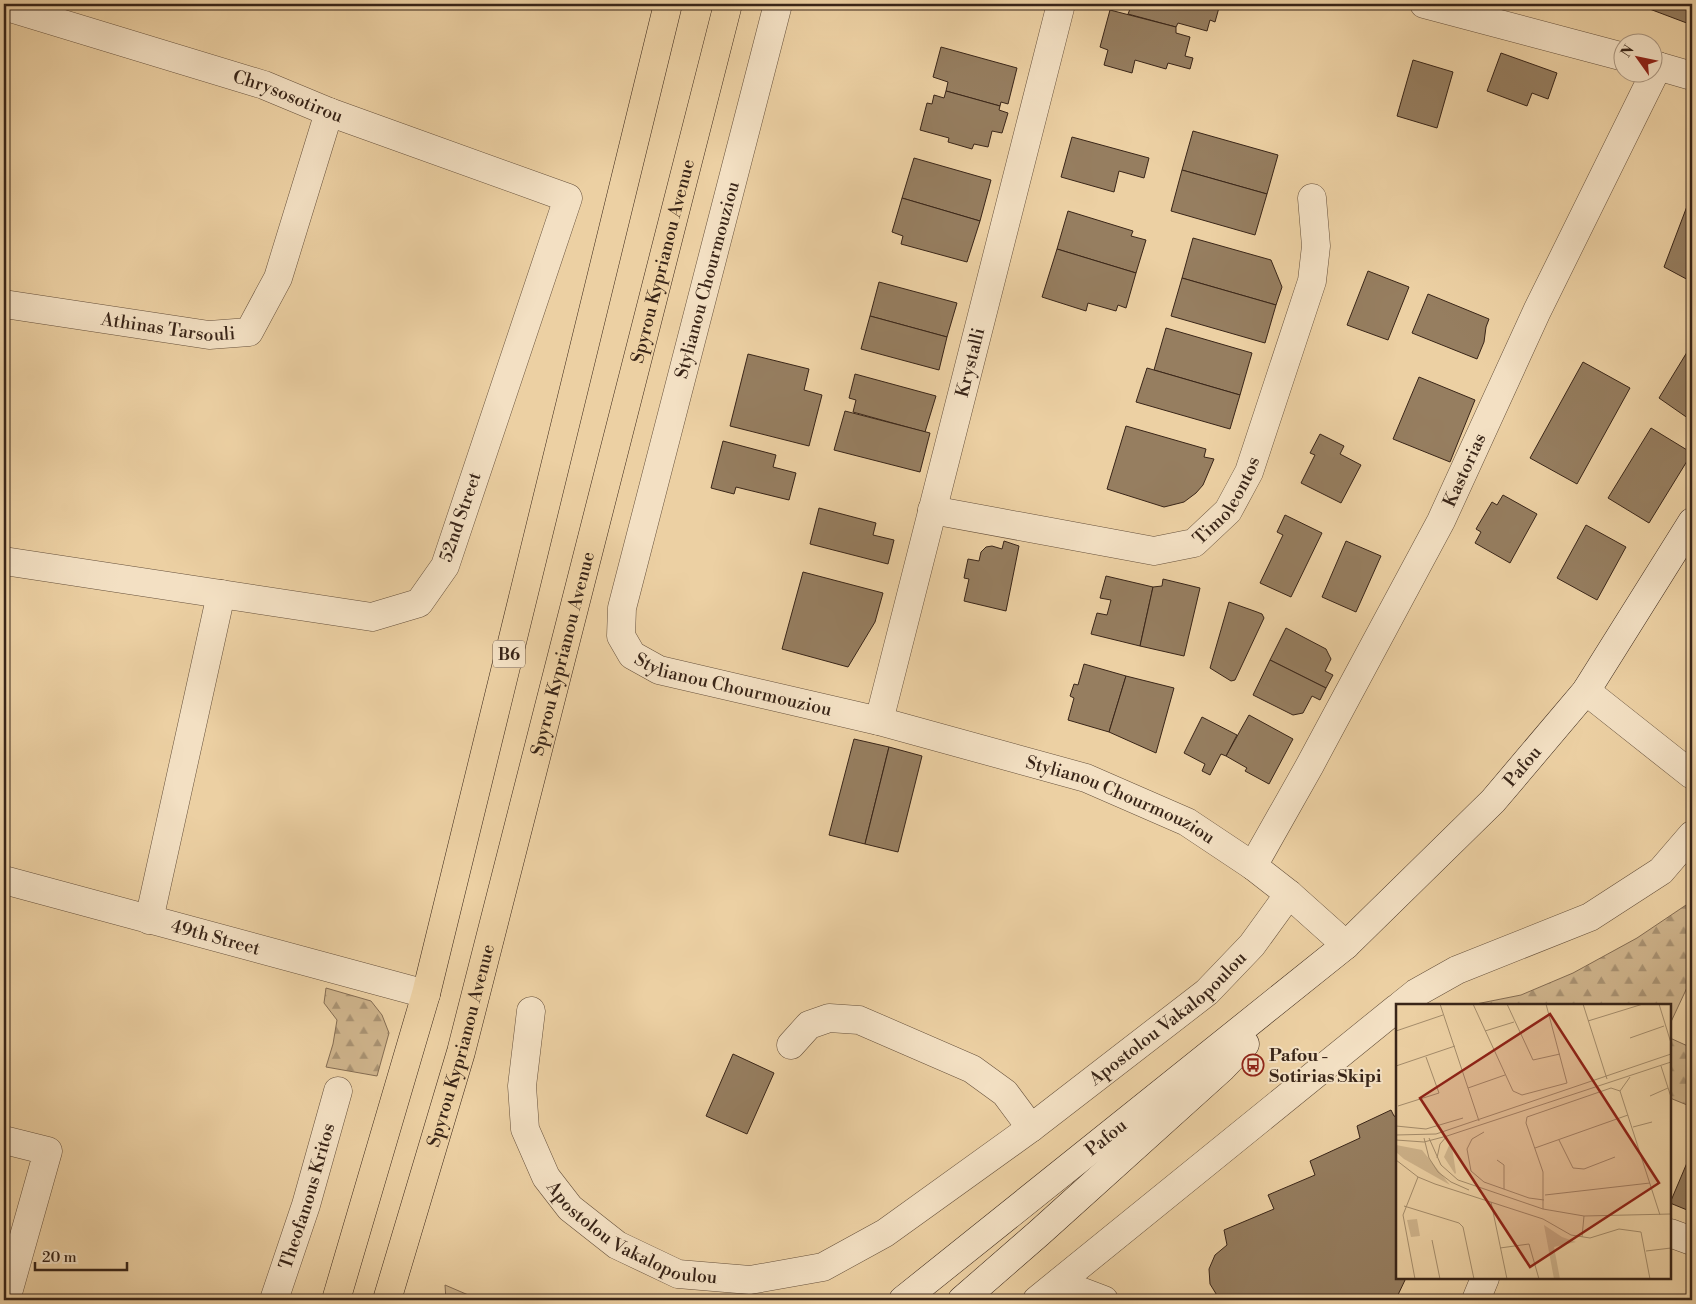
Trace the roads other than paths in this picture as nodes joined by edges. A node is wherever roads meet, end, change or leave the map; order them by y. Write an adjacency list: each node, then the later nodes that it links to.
1 (668, 4): 29 (main road, B6)
2 (728, 4): 41 (main road, Spyrou Kyprianou Avenue)
3 (778, 4): 20 (street, Stylianou Chourmouziou)
4 (1061, 4): 15 (street, Krystalli)
5 (1424, 4): 7 (street)
6 (4, 6): 11 (street, Chrysosotirou)
7 (1614, 54)
8 (1664, 68): 9 (street)
9 (1692, 76)
10 (1648, 82): 23 (street, Kastorias)
11 (329, 112): 12 (street, Chrysosotirou); 14 (street, Athinas Tarsouli)
12 (568, 198): 18 (street, 52nd Street)
13 (1312, 198): 15 (street, Timoleontos)
14 (4, 304)
15 (932, 510): 20 (street, Krystalli)
16 (1692, 522): 19 (street, Pafou)
17 (4, 561): 18 (street, 52nd Street)
18 (222, 594): 26 (street)
19 (1586, 691): 21 (street); 27 (street, Pafou)
20 (879, 721): 23 (street, Stylianou Chourmouziou)
21 (1692, 775)
22 (1692, 835): 30 (street)
23 (1253, 866): 25 (street, Stylianou Chourmouziou)
24 (4, 880): 26 (street, 49th Street)
25 (1289, 894): 27 (street, Stylianou Chourmouziou); 35 (street, Apostolou Vakalopoulou)
26 (148, 920): 29 (street, 49th Street)
27 (1346, 944): 28 (street, Pafou)
28 (1309, 975): 45 (street, Pafou); 46 (street, Pafou)
29 (426, 994): 44 (main road, B6)
30 (1402, 1004)
31 (1396, 1009): 40 (street)
32 (531, 1011): 35 (street, Apostolou Vakalopoulou)
33 (791, 1045): 35 (street)
34 (338, 1092): 43 (street, Theofanous Kritos)
35 (1031, 1128)
36 (4, 1140): 42 (street)
37 (1671, 1233): 38 (street)
38 (1692, 1241)
39 (1485, 1279): 49 (street)
40 (1059, 1282): 47 (street); 48 (street)
41 (391, 1296)
42 (6, 1300)
43 (274, 1300)
44 (336, 1300)
45 (903, 1300)
46 (962, 1300)
47 (1037, 1300)
48 (1104, 1300)
49 (1476, 1300)

